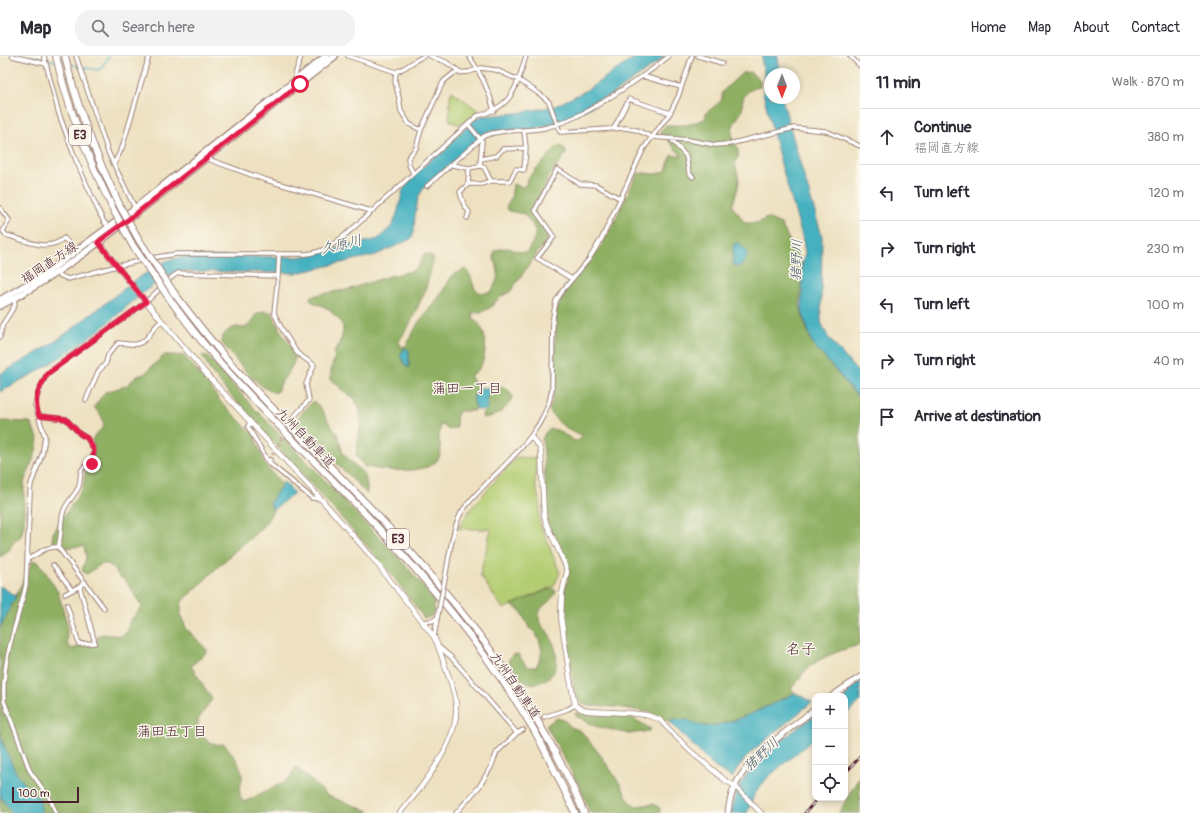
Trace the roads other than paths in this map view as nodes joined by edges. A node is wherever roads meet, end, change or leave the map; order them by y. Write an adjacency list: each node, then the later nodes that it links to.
1 (12, 56): 20 (street)
2 (44, 56): 20 (street)
3 (56, 56): 101 (highway, 九州自動車道 / E3, bridge)
4 (65, 56): 102 (highway, 九州自動車道 / E3, bridge)
5 (76, 56): 43 (street)
6 (149, 56): 43 (street)
7 (301, 56): 26 (street)
8 (326, 56): 26 (main road, 福岡直方線)
9 (335, 56): 41 (main road, 福岡直方線)
10 (348, 56): 23 (street)
11 (424, 56): 23 (street)
12 (430, 56): 24 (street)
13 (468, 56): 22 (street)
14 (526, 56): 27 (street)
15 (668, 56): 25 (street)
16 (692, 56): 28 (street)
17 (698, 56): 19 (street)
18 (850, 56): 21 (street)
19 (722, 63)
20 (46, 64): 57 (street)
21 (860, 66)
22 (478, 69): 24 (street); 27 (street); 29 (street)
23 (396, 72): 34 (street)
24 (460, 72): 34 (street)
25 (642, 76): 28 (street); 32 (street)
26 (297, 79): 54 (main road, 福岡直方線)
27 (519, 80): 29 (street); 32 (street)
28 (681, 87): 30 (street)
29 (494, 111): 31 (street)
30 (670, 113): 33 (street); 36 (street)
31 (468, 124): 38 (street); 47 (street)
32 (557, 125): 33 (street); 35 (street)
33 (614, 128): 36 (street)
34 (421, 130): 47 (street)
35 (524, 131): 38 (street); 40 (street)
36 (652, 137): 37 (street); 52 (street)
37 (670, 138): 39 (street); 48 (street)
38 (480, 139): 42 (street); 44 (street)
39 (860, 146)
40 (526, 148): 42 (street); 49 (street)
41 (205, 158): 55 (street); 58 (main road, 福岡直方線)
42 (480, 159): 45 (street)
43 (114, 164): 54 (street)
44 (452, 165): 46 (street); 51 (street)
45 (480, 166): 46 (street); 49 (street)
46 (469, 168): 50 (street)
47 (413, 173): 55 (street)
48 (693, 177)
49 (491, 180): 50 (street)
50 (468, 184): 56 (street)
51 (427, 186)
52 (621, 200): 64 (street); 64 (street)
53 (0, 208): 59 (street)
54 (134, 208): 57 (main road, 福岡直方線)
55 (371, 211): 60 (street)
56 (468, 218)
57 (109, 227): 58 (main road, 福岡直方線)
58 (96, 240): 59 (main road, 福岡直方線); 61 (street)
59 (78, 253): 62 (main road, 福岡直方線); 66 (main road, 福岡直方線)
60 (279, 256): 61 (street); 63 (street)
61 (117, 266): 62 (street); 67 (street)
62 (57, 272): 65 (main road, 福岡直方線)
63 (278, 276): 67 (street); 73 (street)
64 (572, 279): 75 (street)
65 (14, 299): 68 (main road, 福岡直方線); 70 (street)
66 (0, 300)
67 (146, 302): 69 (street); 72 (street)
68 (0, 306)
69 (162, 321): 71 (street); 74 (street)
70 (0, 337)
71 (86, 400)
72 (39, 416): 77 (street); 78 (street)
73 (293, 418)
74 (250, 421): 76 (street); 76 (street)
75 (531, 437): 86 (street, bridge); 92 (street)
76 (321, 499): 87 (street)
77 (58, 547): 78 (street); 80 (street)
78 (28, 559): 98 (street)
79 (53, 566): 82 (street)
80 (85, 582): 81 (street); 85 (street)
81 (80, 586): 82 (street); 84 (street)
82 (72, 590): 83 (street)
83 (65, 594)
84 (67, 605)
85 (104, 608)
86 (438, 616): 87 (street); 88 (street)
87 (422, 622): 88 (street)
88 (434, 637): 89 (street)
89 (439, 647): 96 (street); 99 (street)
90 (860, 677): 91 (main road)
91 (836, 693)
92 (575, 704): 94 (street); 97 (street)
93 (812, 712): 97 (main road)
94 (544, 717)
95 (523, 730): 96 (street)
96 (517, 733): 100 (street)
97 (737, 788): 103 (main road); 104 (street)
98 (56, 813)
99 (400, 813)
100 (456, 813)
101 (576, 813)
102 (584, 813)
103 (728, 813)
104 (761, 813)

